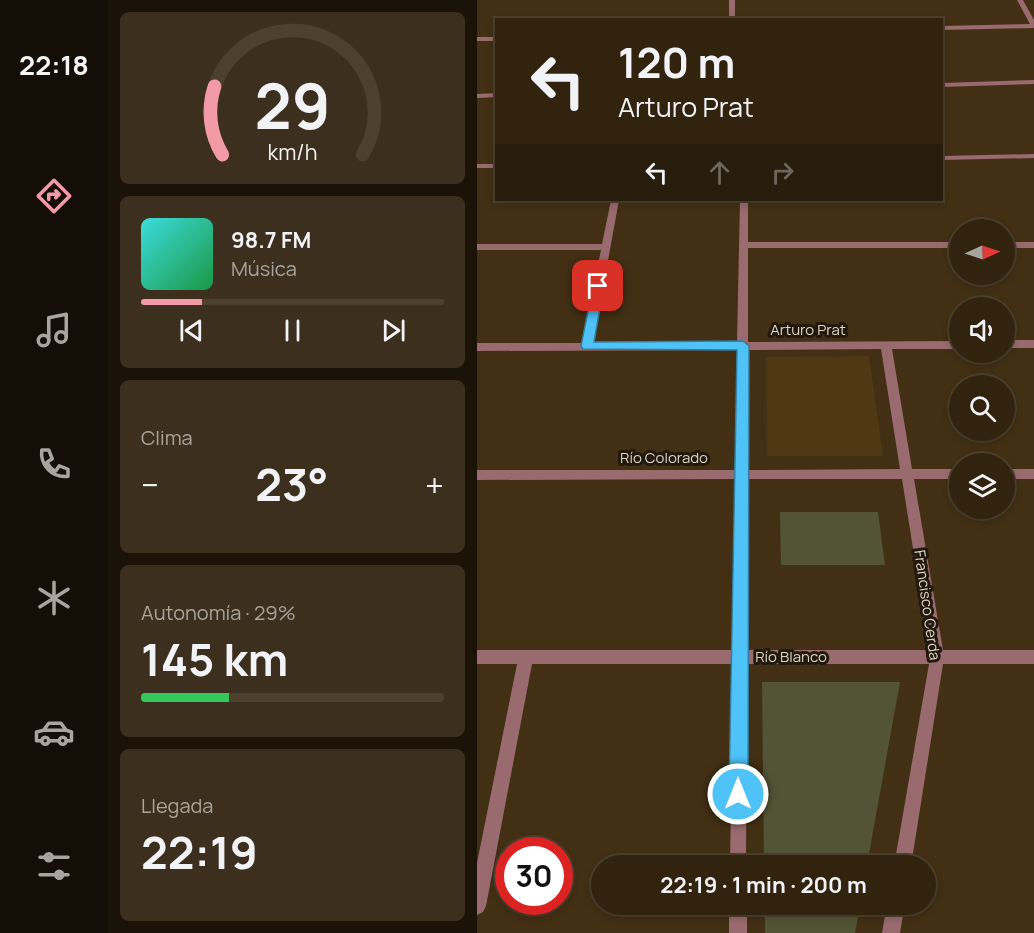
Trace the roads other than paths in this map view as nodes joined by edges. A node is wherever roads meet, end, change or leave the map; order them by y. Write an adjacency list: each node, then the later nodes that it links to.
1 (732, 0): 3 (street)
2 (1020, 0): 4 (street)
3 (732, 18)
4 (1034, 26): 5 (street)
5 (943, 28)
6 (477, 39): 7 (street)
7 (495, 39)
8 (1034, 82): 9 (street)
9 (943, 85)
10 (495, 95): 11 (street)
11 (477, 96)
12 (1034, 156): 13 (street)
13 (943, 158)
14 (477, 166): 15 (street)
15 (495, 166)
16 (615, 201): 23 (street)
17 (744, 201): 18 (street)
18 (744, 245): 19 (street); 29 (street)
19 (949, 245)
20 (1015, 245): 21 (street)
21 (1034, 245)
22 (477, 247): 23 (street)
23 (606, 247): 28 (street)
24 (1015, 344): 25 (street)
25 (1034, 344)
26 (886, 345): 27 (street, Arturo Prat); 29 (street, Arturo Prat); 31 (street, Francisco Cerda)
27 (949, 345)
28 (587, 346): 29 (street, Arturo Prat); 30 (street, Arturo Prat)
29 (743, 346): 35 (street)
30 (477, 347)
31 (907, 474): 32 (street, Río Colorado); 35 (street, Río Colorado); 40 (street, Francisco Cerda)
32 (949, 474)
33 (1015, 474): 34 (street)
34 (1034, 474)
35 (741, 475): 36 (street, Río Colorado); 39 (street)
36 (477, 476)
37 (477, 657): 38 (street, Río Blanco)
38 (526, 657): 39 (street, Río Blanco); 44 (street)
39 (739, 657): 40 (street, Río Blanco); 42 (street)
40 (937, 657): 41 (street, Río Blanco); 43 (street, Francisco Cerda)
41 (1034, 657)
42 (738, 855)
43 (905, 855)
44 (477, 906)
45 (738, 915): 47 (street)
46 (894, 915): 48 (street)
47 (738, 933)
48 (891, 933)

